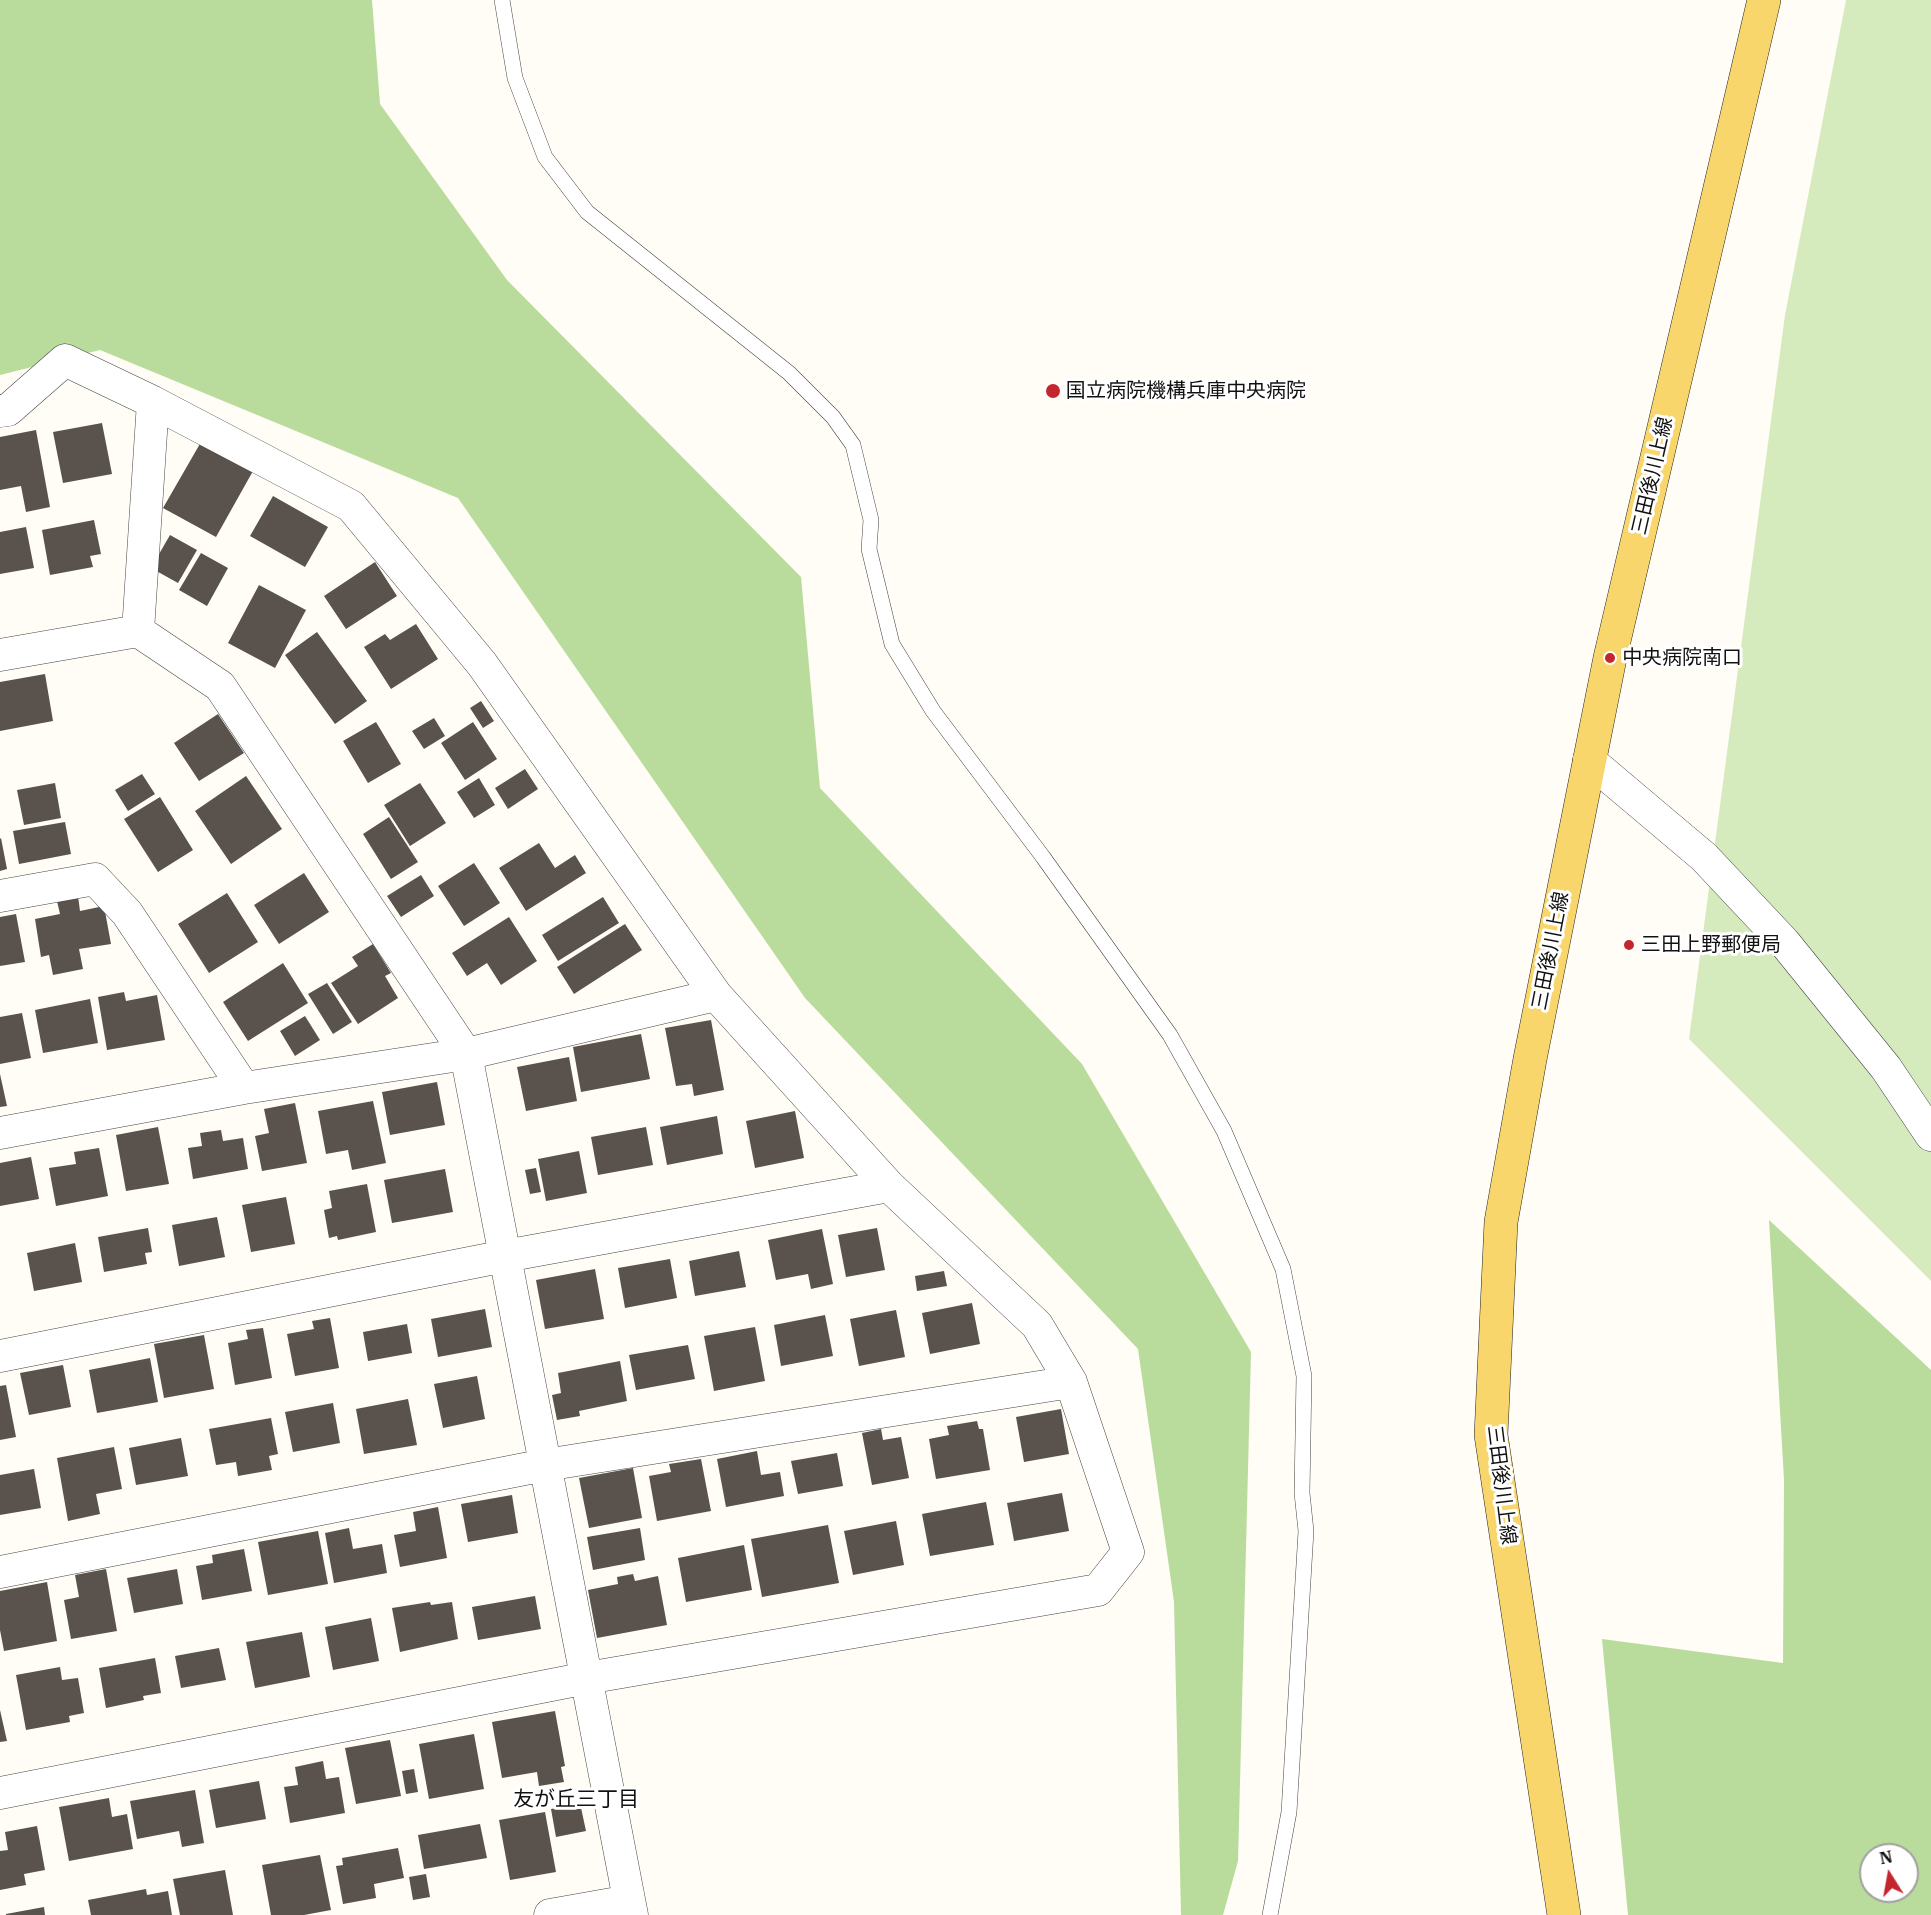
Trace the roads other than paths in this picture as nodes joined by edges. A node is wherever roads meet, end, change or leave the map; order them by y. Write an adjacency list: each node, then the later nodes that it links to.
1 (502, 0): 24 (lane)
2 (1764, 0): 7 (main road, 三田後川上線)
3 (153, 402): 4 (street); 5 (street); 9 (street)
4 (0, 411)
5 (138, 631): 6 (street); 10 (street)
6 (0, 655)
7 (1589, 760): 13 (street); 25 (main road, 三田後川上線)
8 (0, 896): 11 (street)
9 (716, 995): 10 (street); 14 (street)
10 (466, 1054): 11 (street); 15 (street)
11 (244, 1088): 12 (street)
12 (0, 1133)
13 (1931, 1135)
14 (889, 1186): 15 (street); 17 (street)
15 (505, 1256): 16 (street); 18 (street)
16 (0, 1356)
17 (1071, 1382): 18 (street); 20 (street)
18 (545, 1465): 19 (street); 20 (street)
19 (0, 1572)
20 (587, 1678): 21 (street); 22 (street)
21 (0, 1792)
22 (631, 1908): 23 (street)
23 (550, 1915)
24 (1270, 1915)
25 (1564, 1915)

